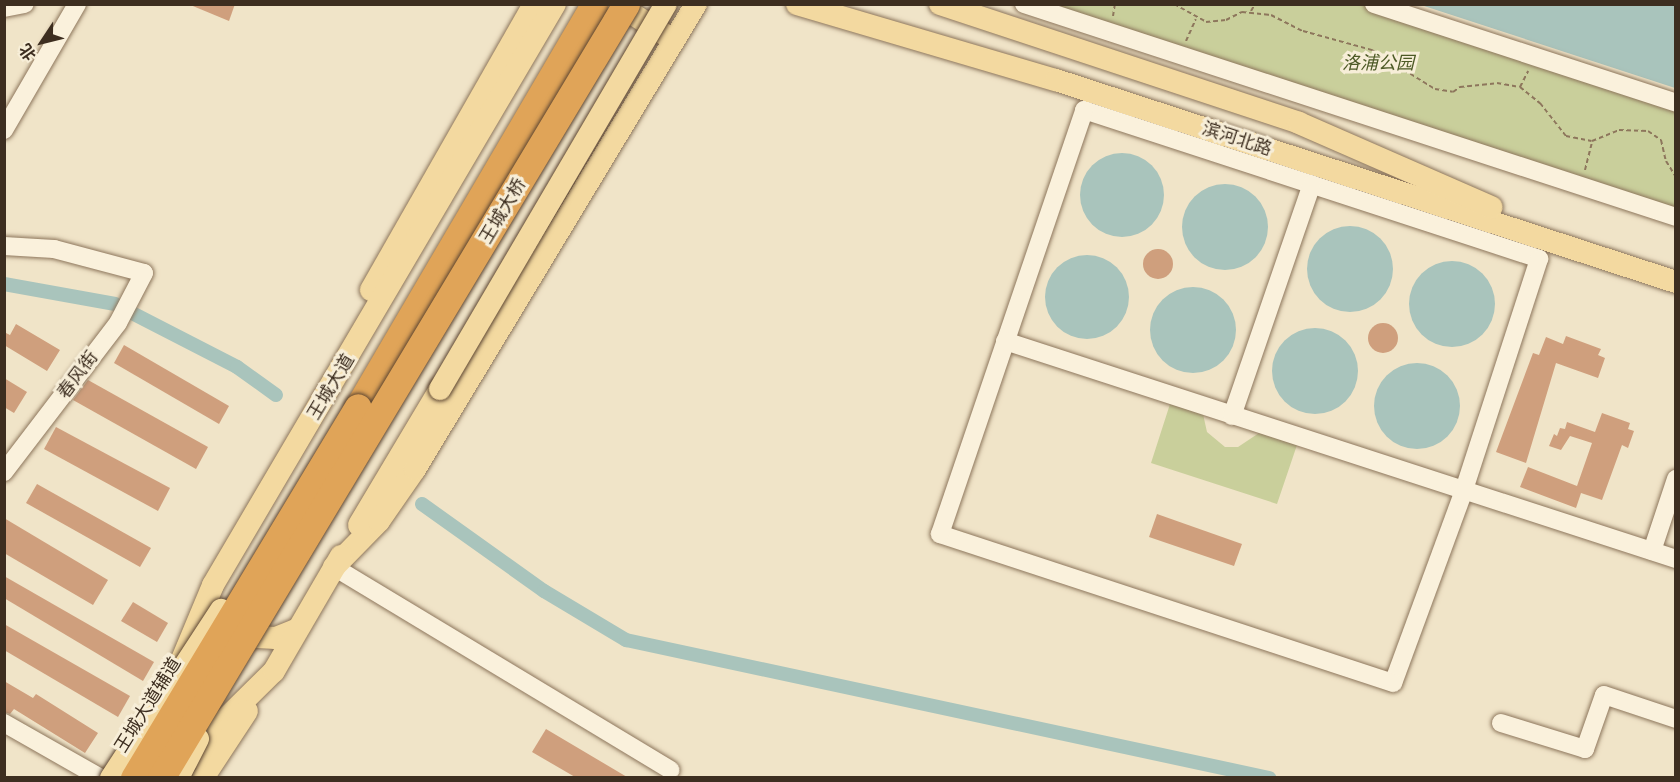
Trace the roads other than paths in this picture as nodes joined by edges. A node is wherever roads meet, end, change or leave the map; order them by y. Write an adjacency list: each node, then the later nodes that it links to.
1 (25, 4): 15 (street)
2 (534, 4): 32 (main road)
3 (555, 4): 32 (main road, 王城大道)
4 (594, 4): 27 (highway, 王城大桥)
5 (617, 4): 16 (main road)
6 (626, 4): 27 (highway, 王城大桥, bridge)
7 (666, 4): 35 (main road, bridge)
8 (696, 4): 16 (main road)
9 (797, 4): 25 (main road, 滨河北路)
10 (852, 4): 21 (main road, 滨河北路)
11 (940, 4): 21 (main road)
12 (1024, 4): 22 (street)
13 (1374, 4): 17 (street)
14 (72, 5): 18 (street); 19 (street)
15 (4, 8)
16 (673, 48): 35 (main road)
17 (1676, 103)
18 (4, 108)
19 (4, 130)
20 (1312, 184): 26 (street); 28 (street); 31 (street)
21 (1491, 207): 24 (main road, 滨河北路)
22 (1676, 217)
23 (4, 246): 29 (street, 春风街)
24 (1676, 267)
25 (1676, 282)
26 (1005, 341): 28 (street); 31 (street)
27 (369, 412): 37 (highway, bridge); 46 (main road, bridge); 48 (highway, 王城大道, bridge)
28 (1232, 416): 31 (street)
29 (4, 472)
30 (1676, 479): 33 (street)
31 (1463, 493): 33 (street)
32 (244, 534): 36 (main road, 王城大道)
33 (1652, 551): 34 (street)
34 (1676, 559)
35 (334, 567): 38 (main road); 44 (street)
36 (213, 585): 38 (main road); 39 (main road, 王城大道)
37 (274, 594): 49 (highway, bridge); 50 (main road, bridge)
38 (296, 630): 40 (main road)
39 (193, 632): 45 (main road, 王城大道辅道); 47 (main road, 王城大道)
40 (274, 670): 50 (main road); 51 (main road)
41 (1676, 719): 43 (street)
42 (4, 723): 45 (street)
43 (1501, 723)
44 (670, 770)
45 (102, 777)
46 (111, 777)
47 (123, 777)
48 (134, 777)
49 (161, 777)
50 (178, 777)
51 (202, 777)

